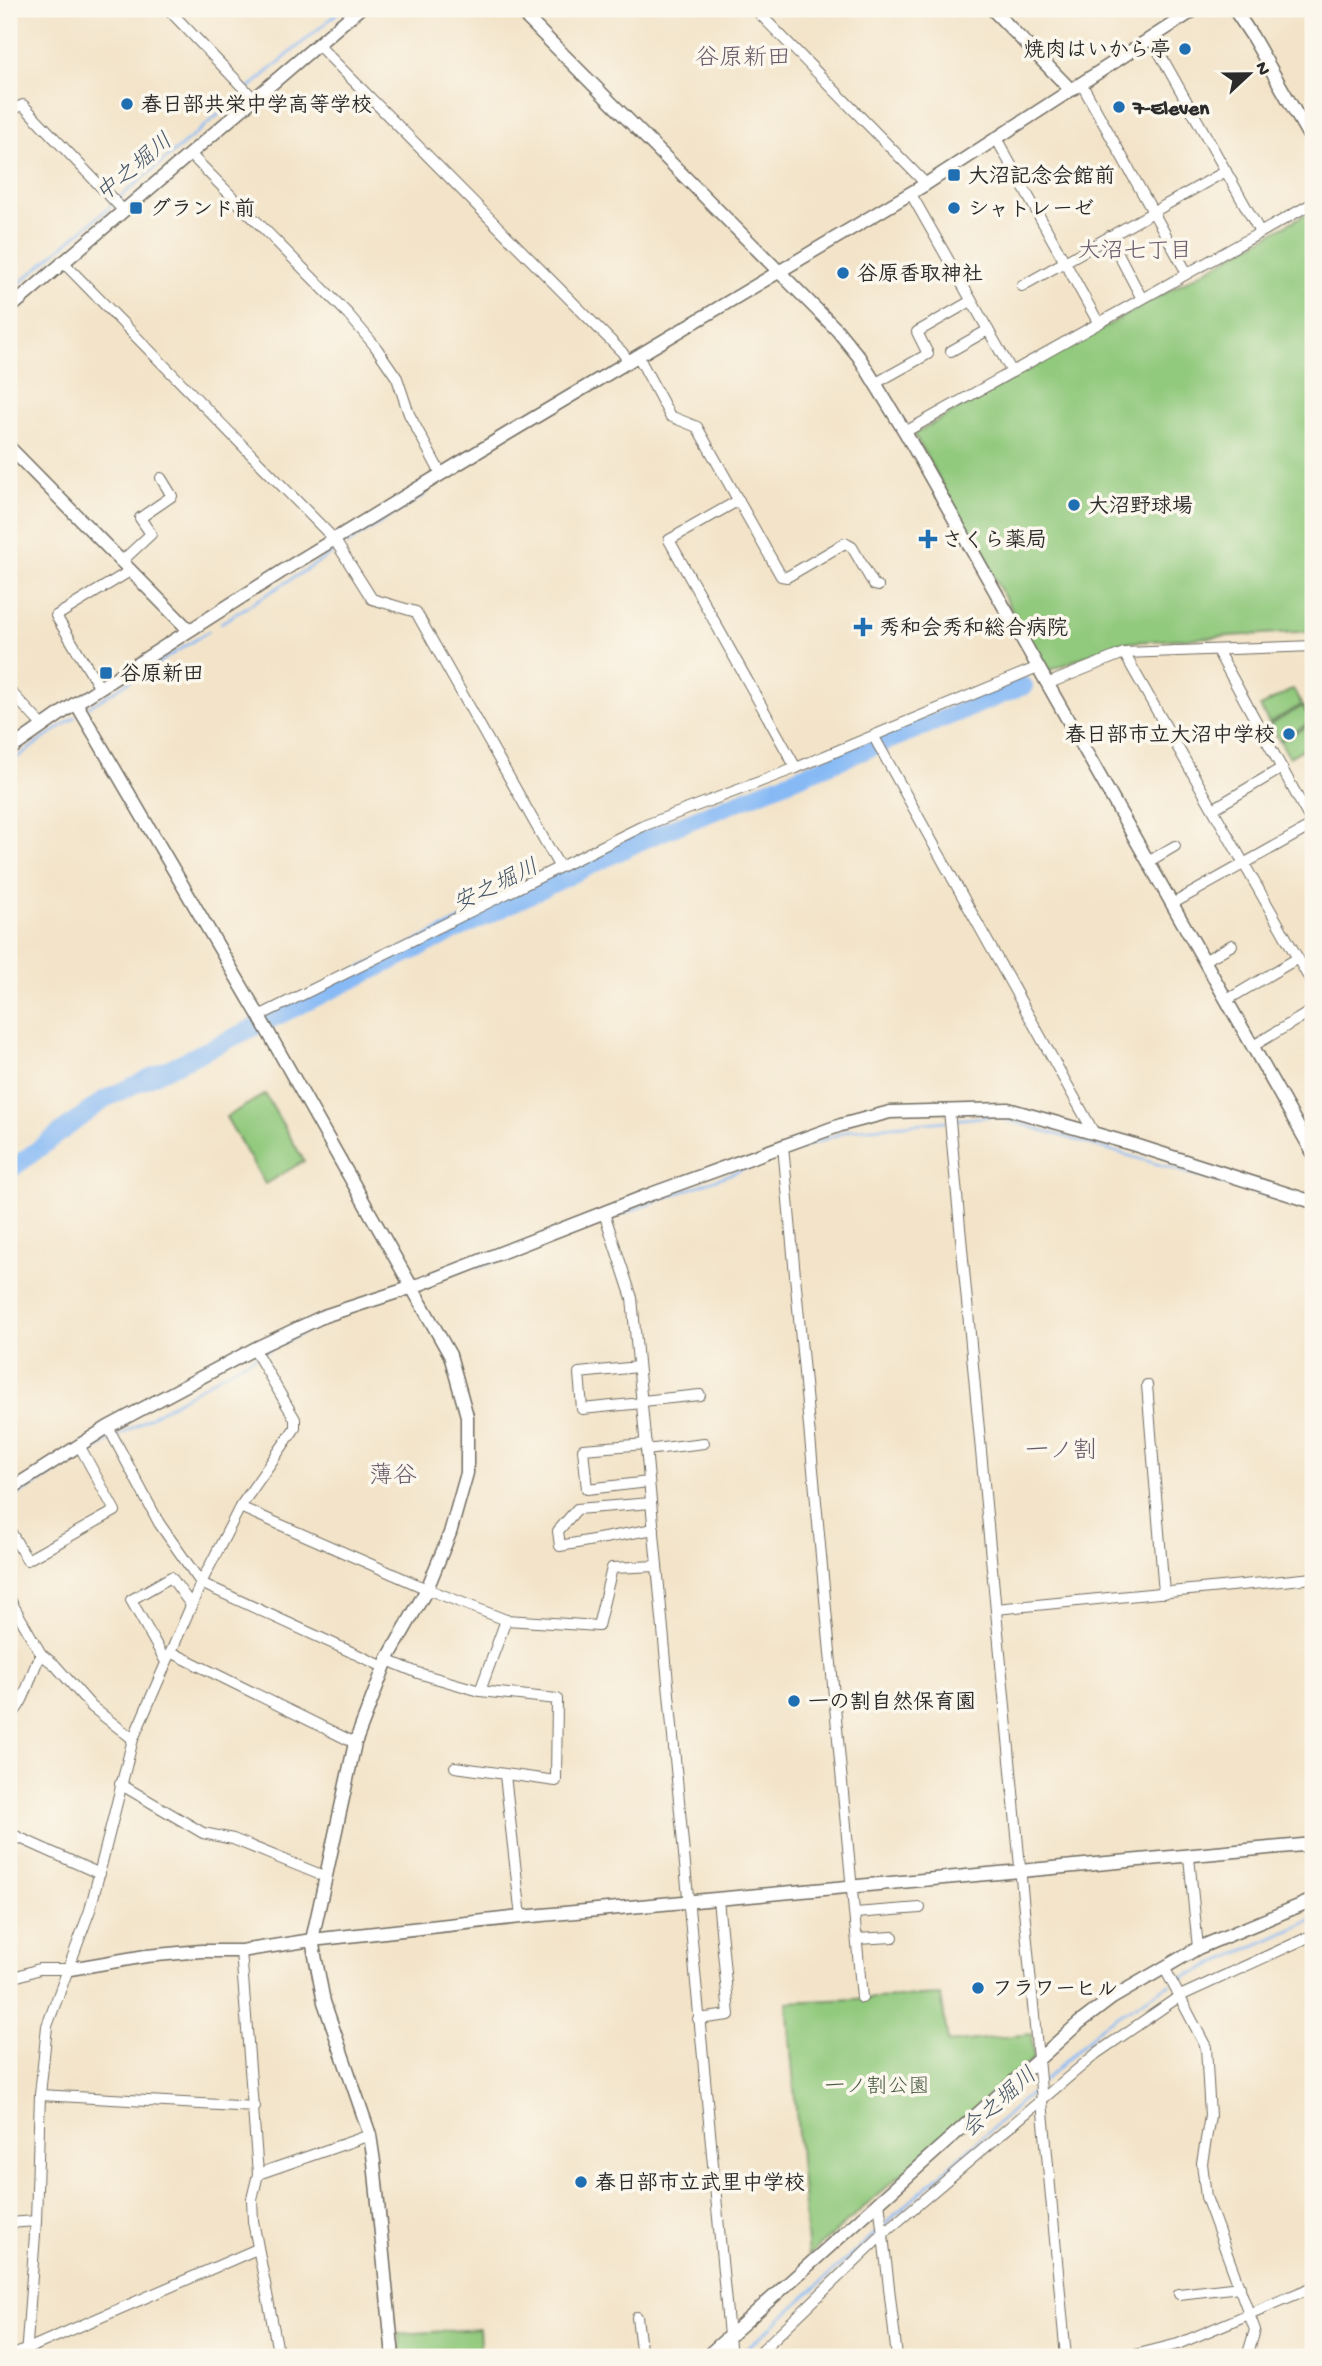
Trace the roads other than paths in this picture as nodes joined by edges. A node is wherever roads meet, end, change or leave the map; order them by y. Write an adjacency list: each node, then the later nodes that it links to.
1 (168, 9): 11 (street)
2 (359, 9): 9 (street)
3 (517, 9): 26 (street)
4 (755, 9): 17 (street)
5 (992, 9): 10 (street)
6 (1196, 9): 8 (street)
7 (1234, 9): 14 (street)
8 (1151, 38): 10 (street); 16 (street)
9 (318, 45): 11 (street); 35 (street)
10 (1076, 86): 13 (street); 21 (street)
11 (254, 99): 15 (street)
12 (9, 111): 20 (street)
13 (996, 138): 17 (street); 25 (street)
14 (1313, 143)
15 (190, 154): 20 (street); 40 (street)
16 (1226, 171): 21 (street); 22 (street)
17 (926, 184): 18 (street)
18 (911, 194): 26 (street); 30 (street)
19 (1313, 202): 22 (street)
20 (123, 210): 24 (street)
21 (1153, 211): 23 (street); 27 (street)
22 (1261, 232): 27 (street)
23 (1109, 236): 25 (street); 29 (street)
24 (62, 261): 31 (street); 43 (street)
25 (1064, 261): 28 (street); 32 (street)
26 (778, 271): 35 (street); 37 (street)
27 (1186, 273): 29 (street)
28 (1022, 286)
29 (1142, 297): 32 (street)
30 (971, 301): 33 (street); 37 (street)
31 (9, 309)
32 (1098, 322): 36 (street)
33 (988, 330): 34 (street); 36 (street)
34 (951, 352)
35 (634, 359): 40 (street); 42 (street)
36 (1012, 372): 38 (street)
37 (876, 383): 38 (street)
38 (905, 432): 50 (street)
39 (9, 447): 44 (street)
40 (440, 474): 43 (street)
41 (161, 478): 44 (street)
42 (739, 500): 45 (street); 58 (street)
43 (334, 539): 46 (street); 65 (street)
44 (126, 566): 46 (street); 52 (street)
45 (878, 586)
46 (189, 630): 52 (street)
47 (1313, 646): 48 (street)
48 (1217, 650): 49 (street); 59 (street)
49 (1124, 653): 51 (street); 60 (street)
50 (1038, 667): 51 (street); 56 (street)
51 (1047, 684): 63 (street)
52 (100, 688): 54 (street)
53 (9, 690): 55 (street)
54 (76, 702): 55 (street); 73 (street)
55 (42, 725): 57 (street)
56 (874, 737): 58 (street); 76 (street)
57 (9, 750)
58 (796, 768): 65 (street)
59 (1282, 768): 60 (street); 61 (street)
60 (1213, 809): 64 (street)
61 (1313, 825): 64 (street)
62 (1175, 846): 63 (street)
63 (1148, 862): 66 (street)
64 (1244, 864): 66 (street); 68 (street)
65 (559, 866): 73 (street)
66 (1172, 905): 69 (street)
67 (1232, 945): 69 (street)
68 (1298, 958): 70 (street); 71 (street)
69 (1204, 961): 71 (street)
70 (1313, 985)
71 (1227, 1000): 74 (street)
72 (1313, 1010): 74 (street)
73 (258, 1016): 81 (street)
74 (1253, 1045): 78 (street)
75 (949, 1110): 76 (street); 77 (street); 104 (street)
76 (1094, 1133): 79 (street)
77 (783, 1146): 80 (street); 122 (street)
78 (1313, 1153)
79 (1313, 1202)
80 (604, 1213): 81 (street); 83 (street)
81 (413, 1287): 82 (street); 100 (street)
82 (254, 1349): 87 (street); 94 (street)
83 (638, 1367): 86 (street); 86 (street)
84 (1147, 1385): 101 (street)
85 (700, 1395): 86 (street)
86 (642, 1402): 90 (street)
87 (108, 1427): 89 (street); 99 (street)
88 (704, 1443): 90 (street)
89 (79, 1446): 92 (street); 95 (street)
90 (646, 1447): 91 (street); 91 (street)
91 (649, 1482): 93 (street)
92 (9, 1490)
93 (651, 1503): 96 (street); 96 (street)
94 (240, 1507): 99 (street); 100 (street)
95 (9, 1529)
96 (654, 1529): 97 (street)
97 (657, 1566): 105 (street); 125 (street)
98 (1313, 1578): 101 (street)
99 (201, 1583): 103 (street); 108 (street)
100 (428, 1589): 105 (street); 108 (street)
101 (1164, 1593): 104 (street)
102 (9, 1598): 106 (street)
103 (191, 1605): 107 (street); 107 (street)
104 (996, 1609): 119 (street)
105 (506, 1620): 109 (street)
106 (41, 1654): 110 (street); 111 (street)
107 (168, 1657): 111 (street); 112 (street)
108 (386, 1663): 109 (street); 112 (street)
109 (480, 1692): 114 (street)
110 (9, 1717)
111 (133, 1739): 115 (street)
112 (355, 1743): 121 (street)
113 (455, 1767): 114 (street)
114 (505, 1775): 128 (street)
115 (120, 1784): 120 (street); 121 (street)
116 (9, 1833): 120 (street)
117 (1313, 1844): 118 (street)
118 (1189, 1857): 119 (street); 133 (street)
119 (1021, 1871): 122 (street); 141 (street)
120 (100, 1874): 135 (street)
121 (326, 1877): 132 (street)
122 (853, 1887): 123 (street); 127 (street)
123 (718, 1899): 125 (street); 140 (street)
124 (1313, 1900): 133 (street)
125 (687, 1902): 128 (street); 140 (street)
126 (920, 1908): 127 (street)
127 (855, 1913): 131 (street)
128 (521, 1917): 132 (street)
129 (1313, 1935): 138 (street)
130 (893, 1937): 131 (street)
131 (857, 1939): 139 (street)
132 (312, 1940): 134 (street); 145 (street)
133 (1198, 1948): 136 (street)
134 (241, 1951): 135 (street); 144 (street)
135 (70, 1969): 137 (street); 143 (street)
136 (1167, 1973): 138 (street); 141 (street)
137 (9, 1979)
138 (1179, 1994): 142 (street); 152 (street)
139 (862, 1998)
140 (698, 2019): 157 (street)
141 (1040, 2065): 142 (street); 147 (street)
142 (1042, 2093): 150 (street); 167 (street)
143 (40, 2095): 144 (street); 148 (street)
144 (254, 2107): 146 (street)
145 (370, 2135): 146 (street); 162 (street)
146 (258, 2175): 151 (street)
147 (879, 2201): 150 (street); 157 (street)
148 (36, 2221): 149 (street); 158 (street)
149 (9, 2223)
150 (883, 2233): 165 (street); 166 (street)
151 (257, 2249): 158 (street); 161 (street)
152 (1240, 2287): 154 (street); 155 (street)
153 (1313, 2287): 155 (street)
154 (1179, 2294)
155 (1251, 2315): 168 (street); 169 (street)
156 (637, 2316): 163 (street)
157 (728, 2335): 159 (street); 164 (street)
158 (27, 2353): 160 (street)
159 (731, 2354)
160 (9, 2357)
161 (279, 2357)
162 (393, 2357)
163 (642, 2357)
164 (706, 2357)
165 (755, 2357)
166 (897, 2357)
167 (1066, 2357)
168 (1127, 2357)
169 (1247, 2357)

